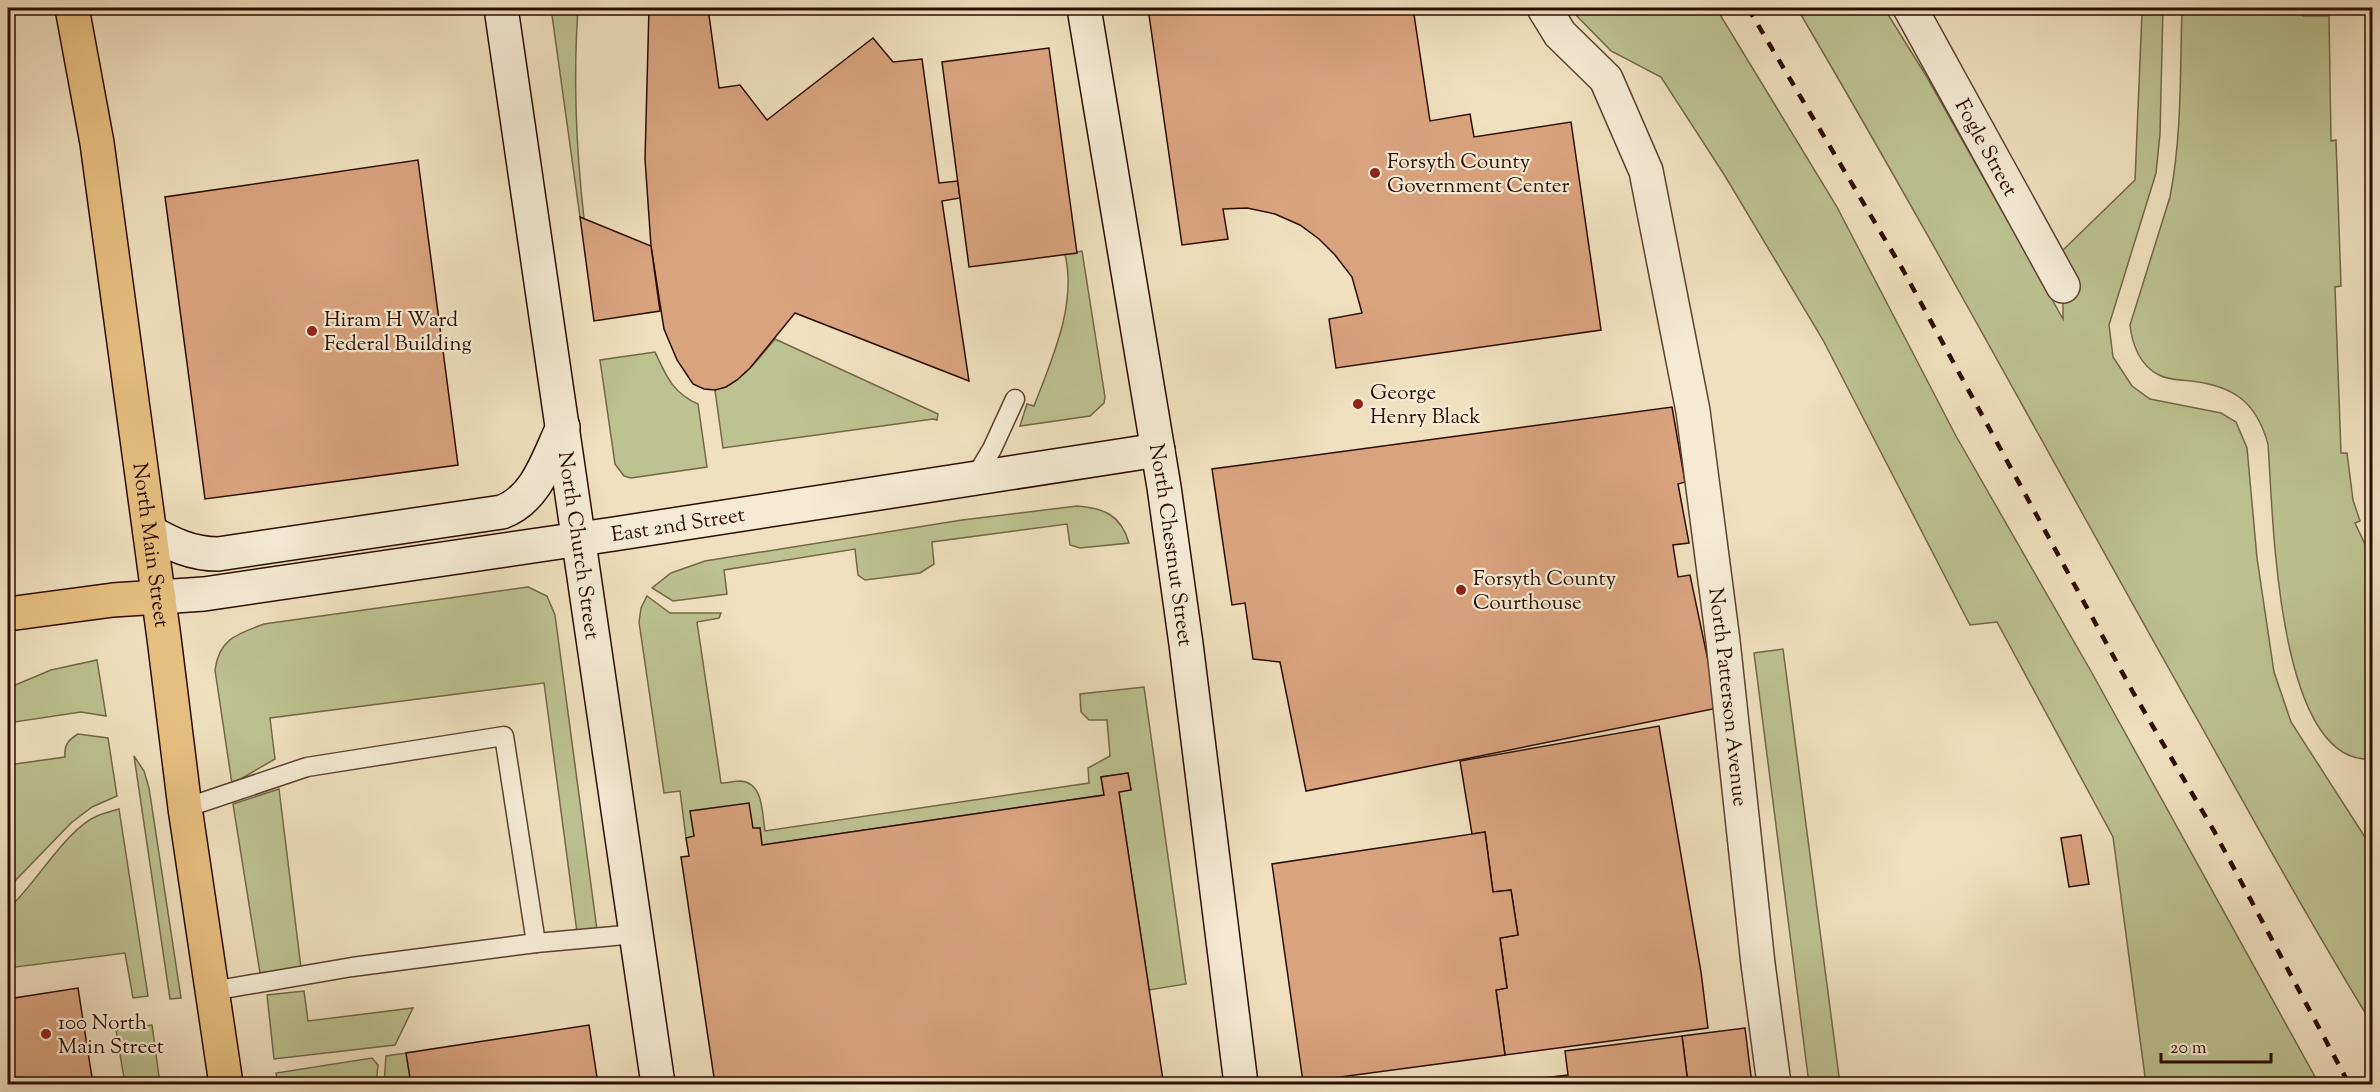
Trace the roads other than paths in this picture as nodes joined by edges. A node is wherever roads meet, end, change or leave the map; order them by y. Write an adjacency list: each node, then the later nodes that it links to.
1 (72, 8): 11 (main road, North Main Street)
2 (501, 8): 8 (street, North Church Street)
3 (1084, 8): 9 (street, North Chestnut Street)
4 (1544, 8): 22 (street, North Patterson Avenue)
5 (1910, 8): 6 (street, Fogle Street)
6 (2063, 286)
7 (1015, 399): 10 (lane)
8 (563, 427): 11 (street); 12 (street, North Church Street)
9 (1158, 450): 10 (street, East 2nd Street); 21 (street, North Chestnut Street)
10 (974, 479): 12 (street, East 2nd Street)
11 (150, 532): 13 (main road, North Main Street)
12 (580, 539): 13 (street, East 2nd Street); 16 (street, North Church Street)
13 (159, 597): 14 (main road); 15 (main road, North Main Street)
14 (8, 614)
15 (185, 808): 17 (lane); 18 (main road, North Main Street)
16 (636, 934): 17 (lane); 20 (street, North Church Street)
17 (536, 943): 18 (lane)
18 (212, 991): 19 (main road, North Main Street)
19 (226, 1084)
20 (658, 1084)
21 (1241, 1084)
22 (1774, 1084)

